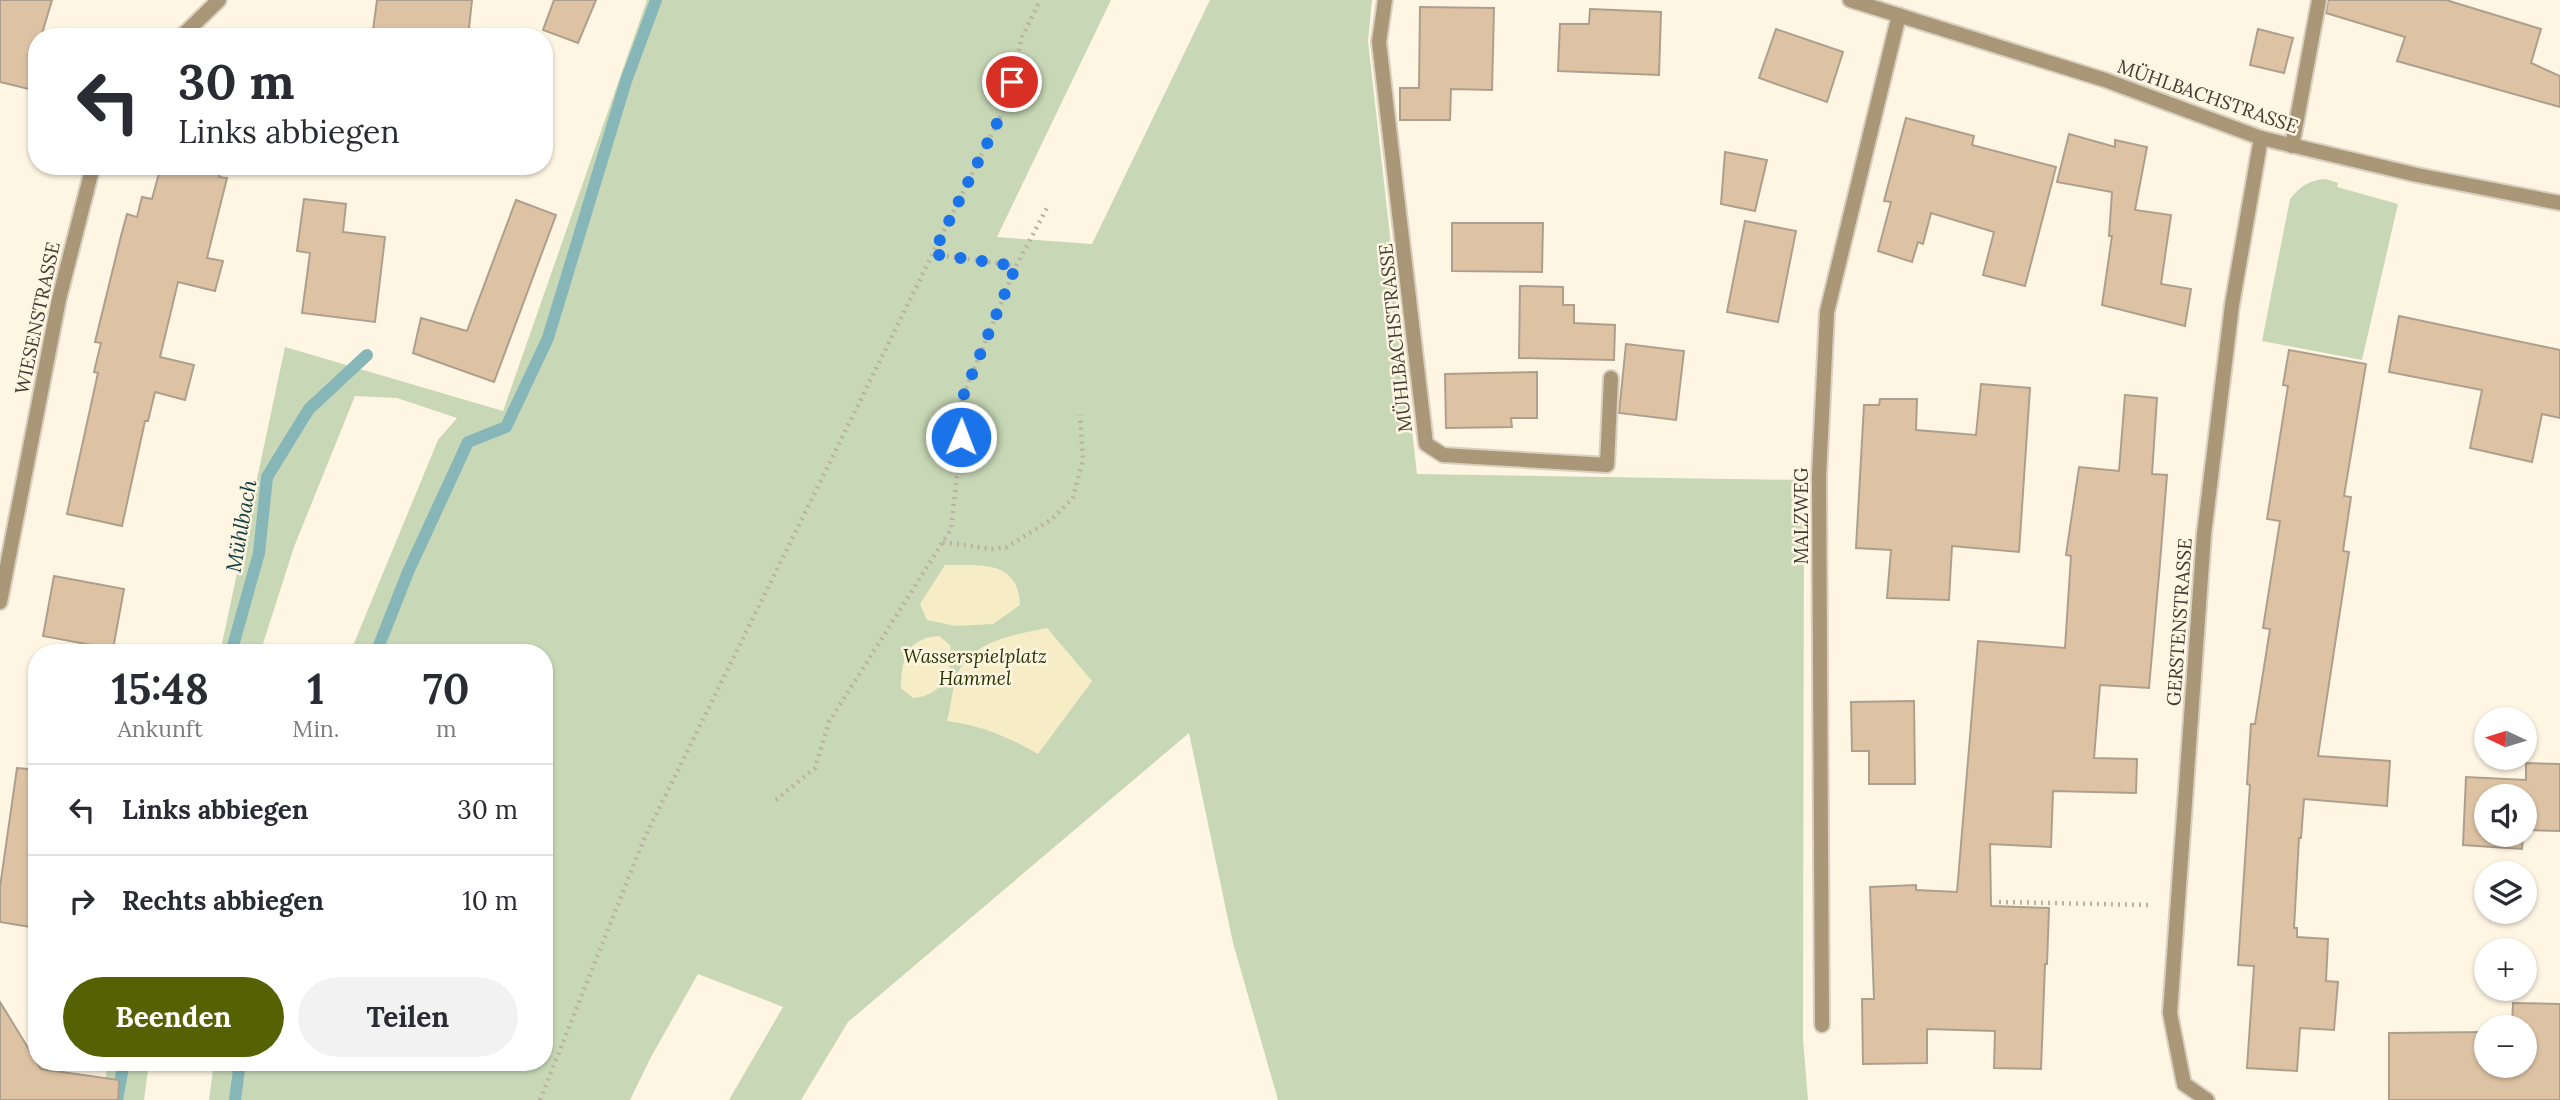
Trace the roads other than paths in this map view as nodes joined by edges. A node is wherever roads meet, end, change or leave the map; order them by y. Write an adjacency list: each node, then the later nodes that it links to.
1 (219, 0): 6 (street)
2 (1385, 0): 11 (street, MÜHLBACHSTRASSE)
3 (1850, 0): 5 (street, MÜHLBACHSTRASSE)
4 (2319, 0): 8 (street)
5 (1899, 15): 7 (street, MÜHLBACHSTRASSE); 13 (street, MALZWEG)
6 (190, 28)
7 (2261, 138): 8 (street, MÜHLBACHSTRASSE); 14 (street, GERSTENSTRASSE)
8 (2292, 146): 10 (street, MÜHLBACHSTRASSE)
9 (91, 175): 12 (street, WIESENSTRASSE)
10 (2560, 203)
11 (1611, 378)
12 (0, 602)
13 (1822, 1025)
14 (2207, 1100)

